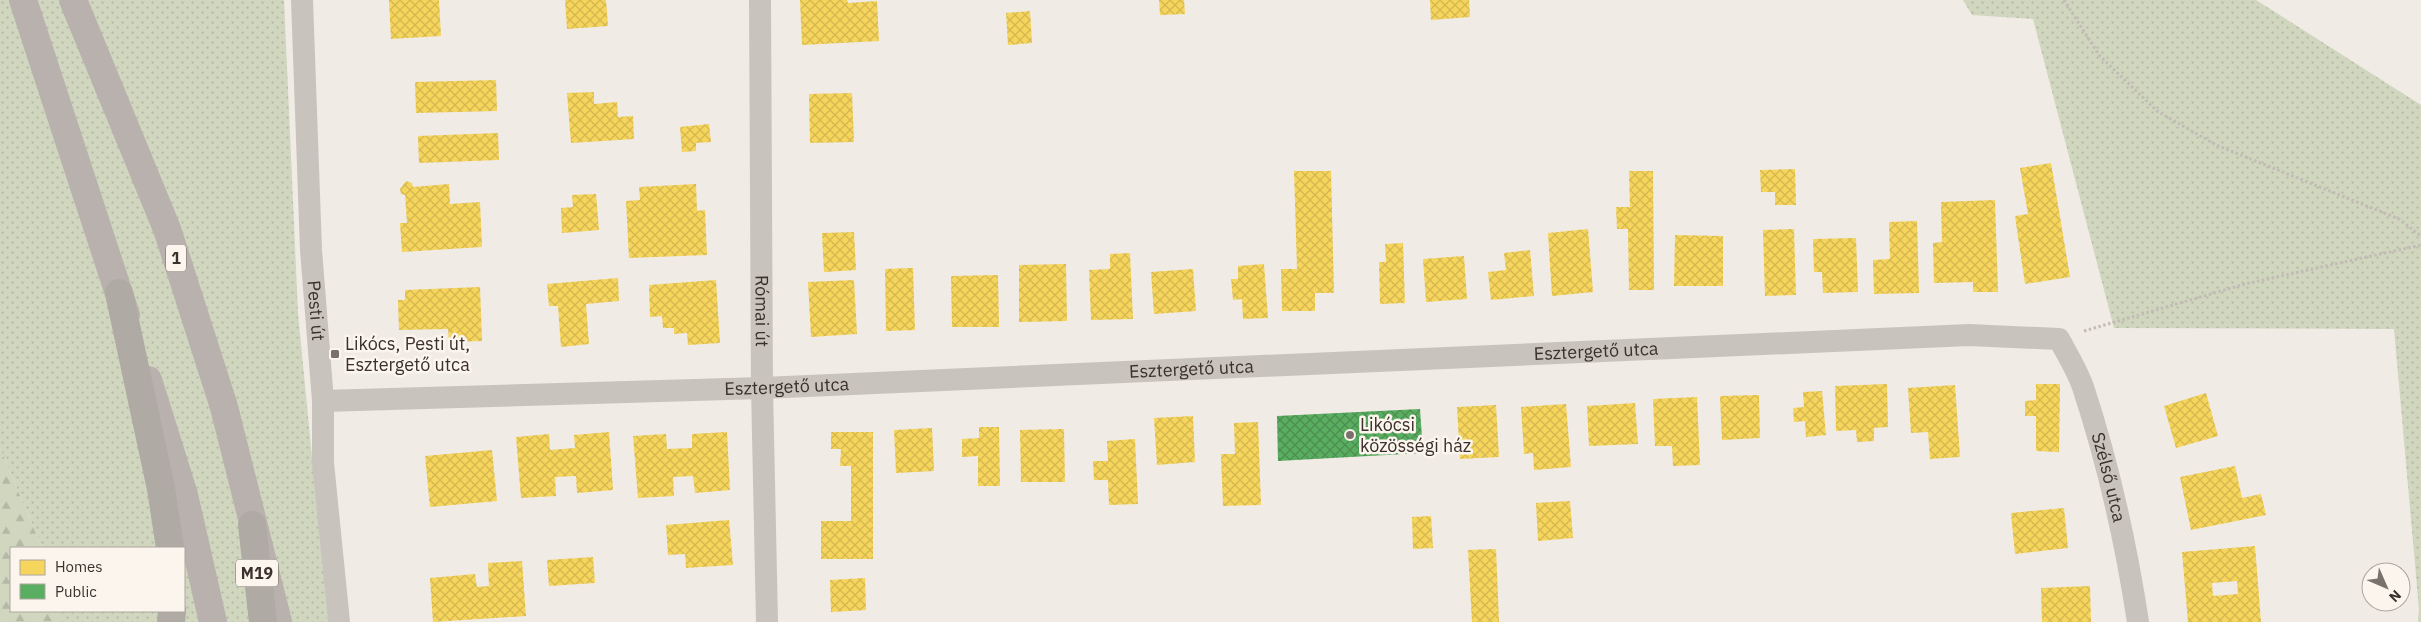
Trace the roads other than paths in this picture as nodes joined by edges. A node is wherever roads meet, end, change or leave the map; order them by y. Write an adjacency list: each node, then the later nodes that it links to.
1 (23, 0): 7 (main road)
2 (74, 0): 6 (main road, 1)
3 (90, 0): 6 (street)
4 (302, 0): 10 (street, Pesti út)
5 (760, 0): 9 (street, Római út)
6 (85, 31): 11 (main road, 1)
7 (119, 293): 12 (highway); 13 (main road)
8 (2059, 339): 9 (street, Esztergető utca); 18 (street, Szélső utca)
9 (762, 388): 10 (street, Esztergető utca); 17 (street, Római út)
10 (323, 402): 16 (street, Pesti út)
11 (252, 525): 14 (highway, M19); 15 (main road, 1)
12 (170, 547)
13 (213, 622)
14 (263, 622)
15 (278, 622)
16 (338, 622)
17 (767, 622)
18 (2138, 622)

